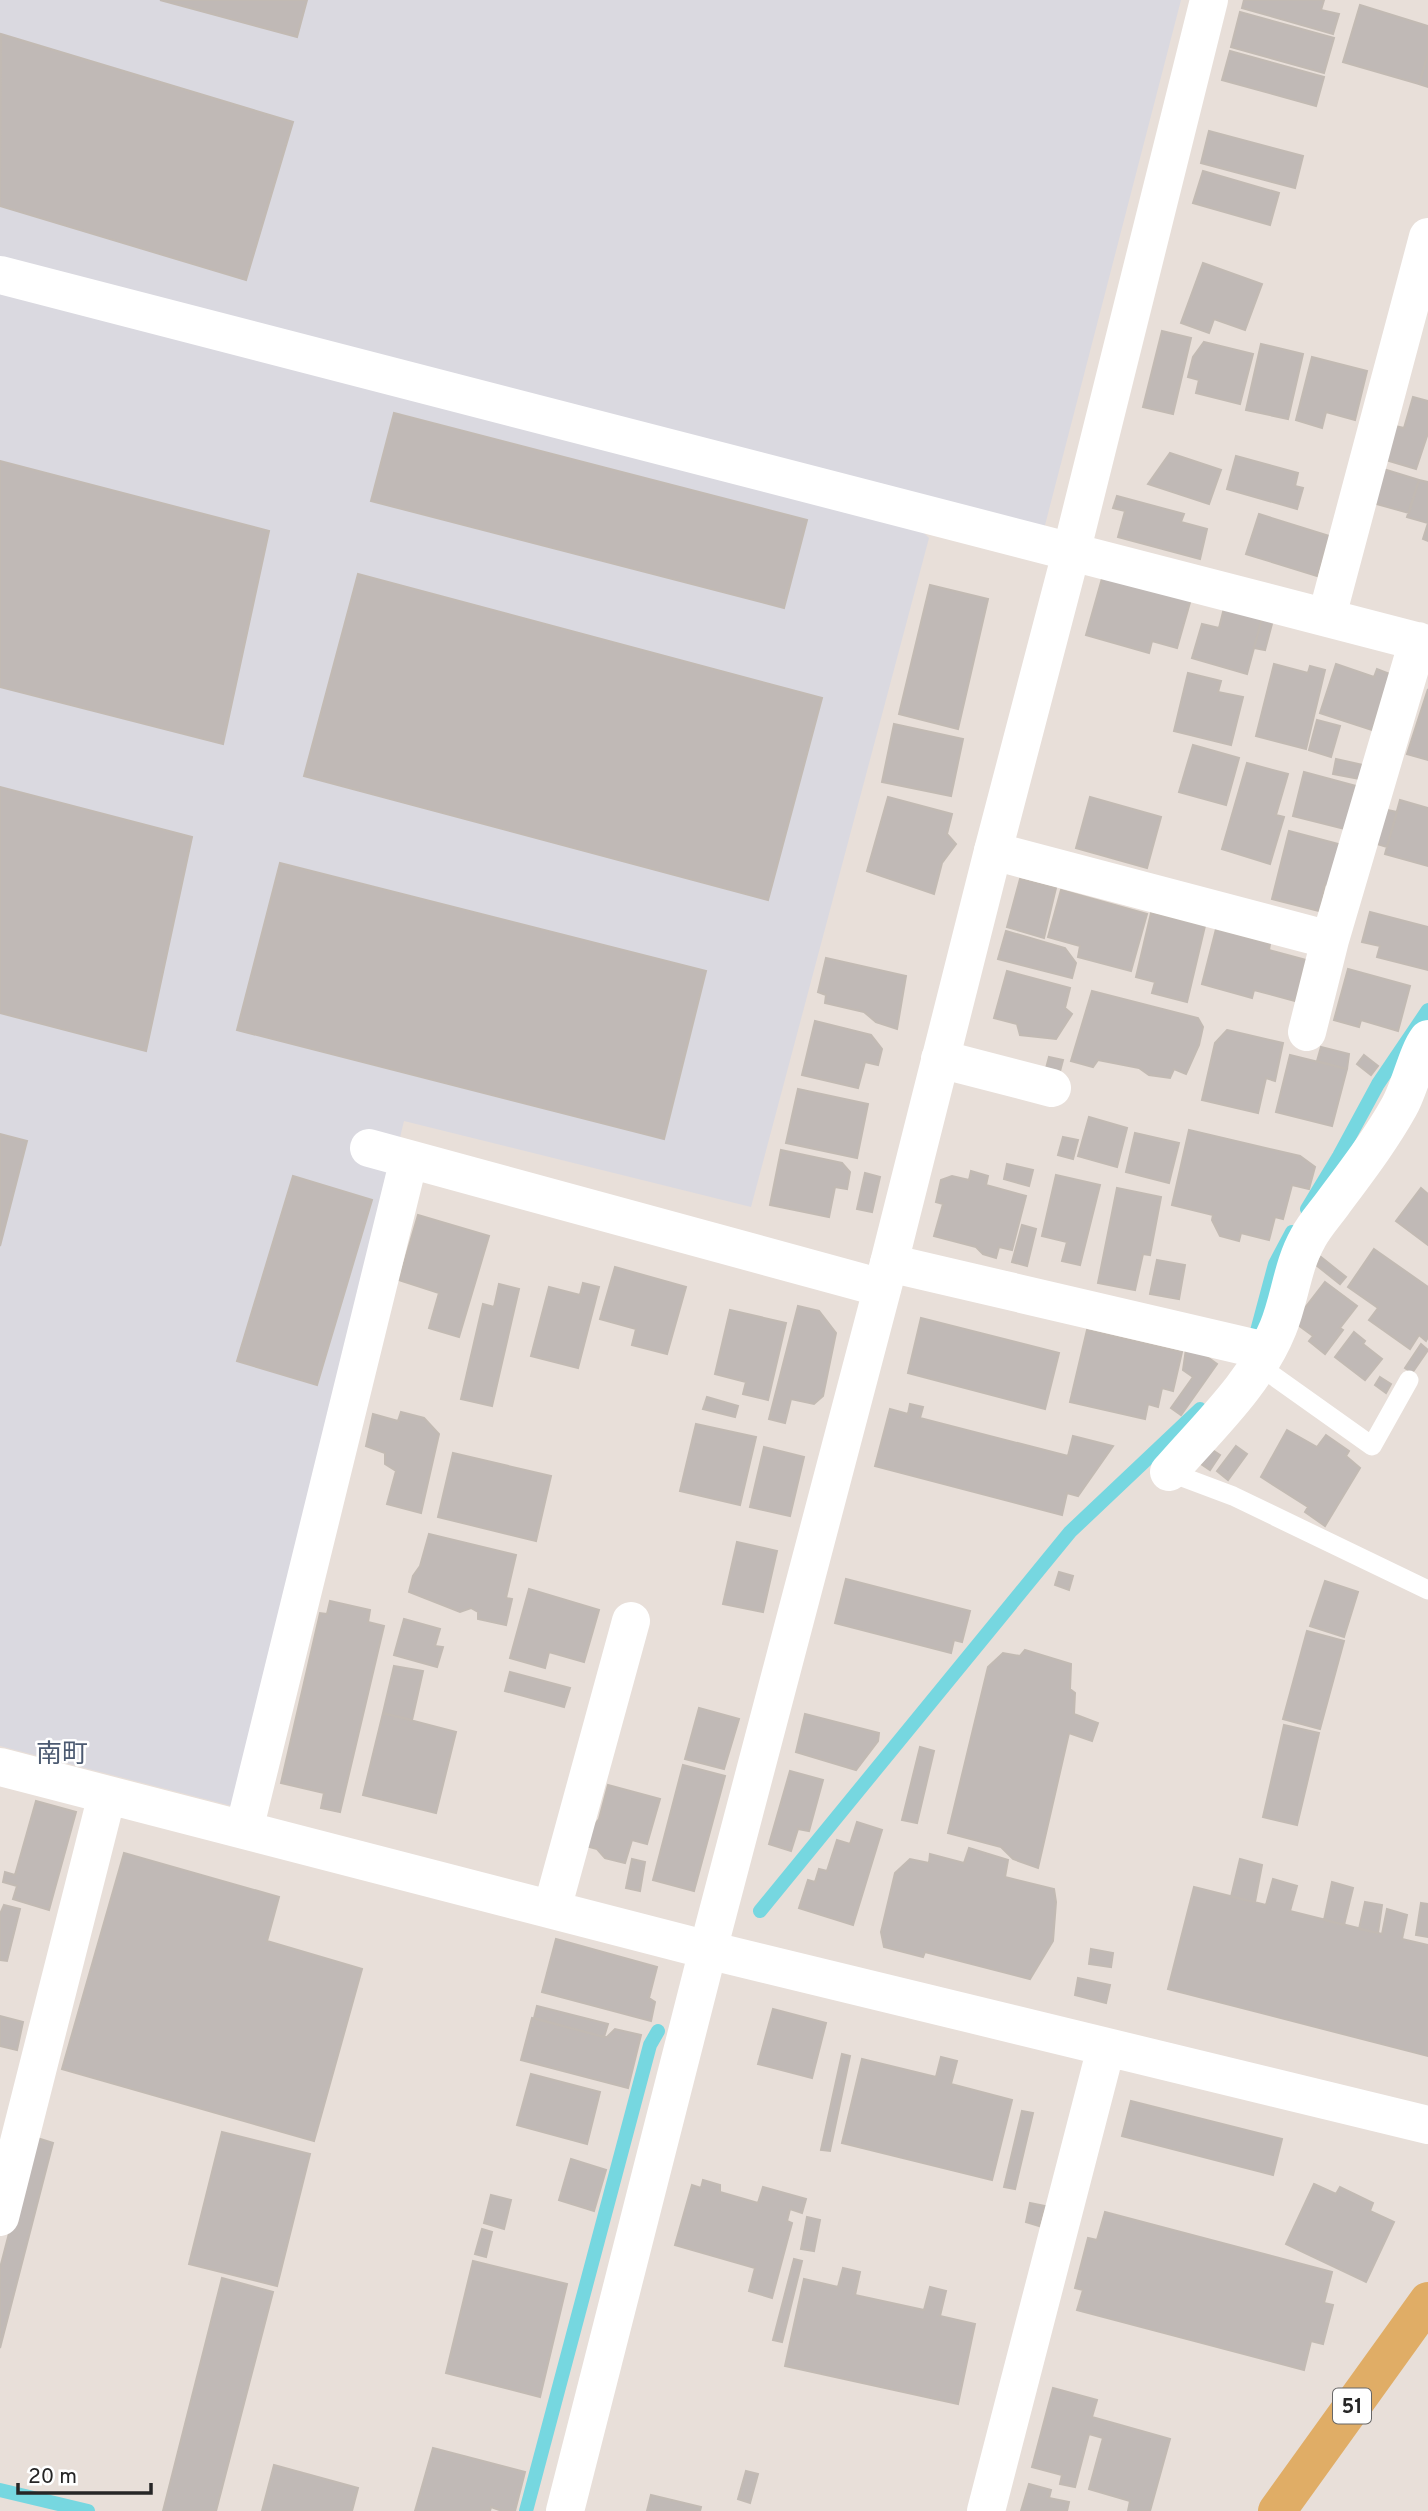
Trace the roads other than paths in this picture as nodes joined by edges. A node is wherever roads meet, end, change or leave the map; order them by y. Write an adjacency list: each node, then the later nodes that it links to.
1 (1209, 0): 4 (street)
2 (1428, 237): 5 (street)
3 (0, 275): 4 (street)
4 (1071, 553): 5 (street); 7 (street)
5 (1327, 616): 6 (street)
6 (1423, 642): 8 (street)
7 (993, 851): 8 (street); 11 (street)
8 (1330, 940): 9 (street)
9 (1307, 1031)
10 (1428, 1039): 16 (street)
11 (940, 1059): 12 (street); 15 (street)
12 (1052, 1088)
13 (369, 1149): 14 (street)
14 (409, 1159): 15 (street); 23 (street)
15 (886, 1276): 16 (street); 25 (street)
16 (1262, 1358): 17 (lane); 18 (street)
17 (1409, 1380)
18 (1169, 1472): 19 (lane)
19 (1428, 1590)
20 (631, 1621): 24 (street)
21 (0, 1767): 22 (street)
22 (107, 1795): 23 (street); 28 (street)
23 (244, 1830): 24 (street)
24 (552, 1909): 25 (street)
25 (708, 1950): 26 (street); 30 (street)
26 (1106, 2048): 27 (street); 31 (street)
27 (1428, 2125)
28 (0, 2217)
29 (1428, 2301): 32 (main road, 51)
30 (565, 2511)
31 (986, 2511)
32 (1277, 2511)

